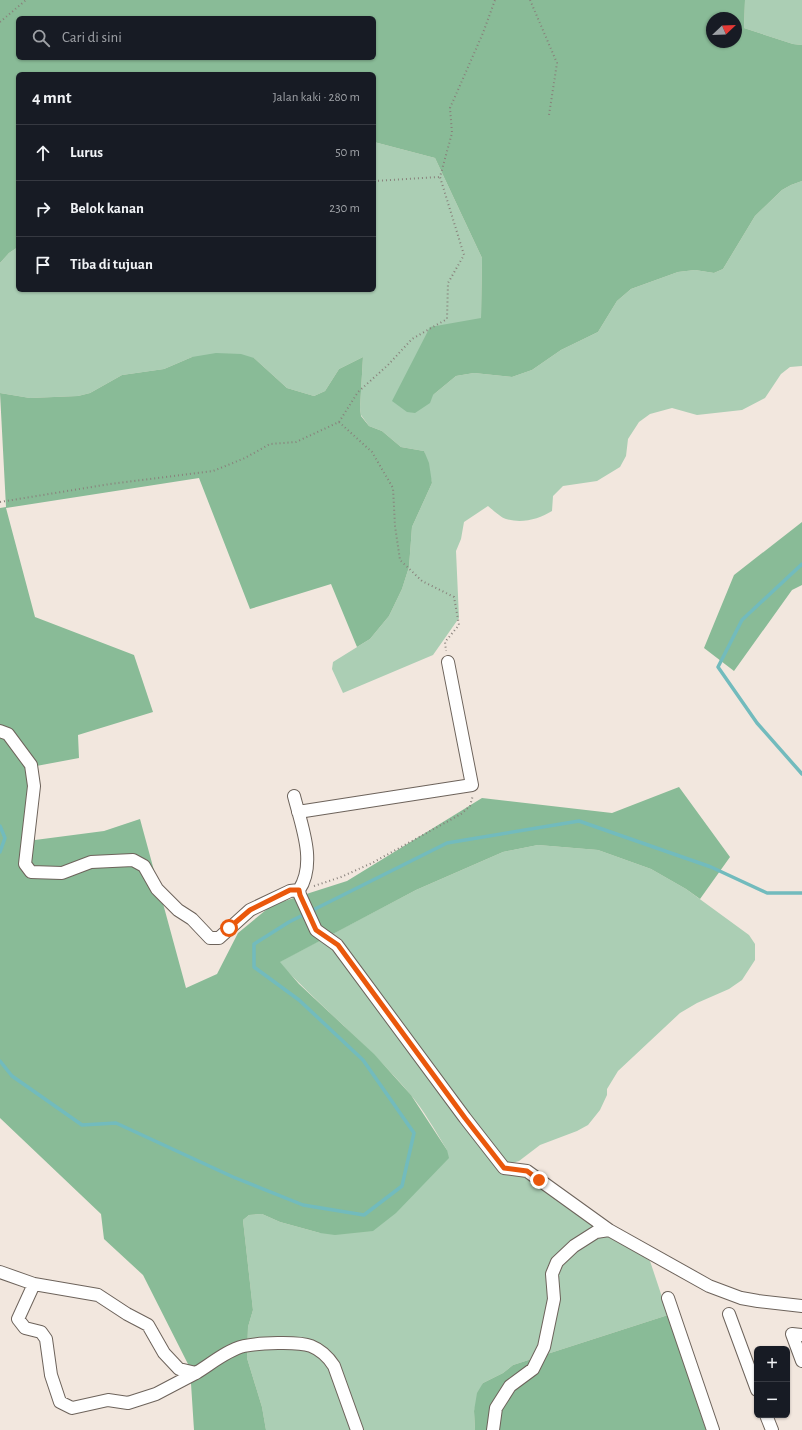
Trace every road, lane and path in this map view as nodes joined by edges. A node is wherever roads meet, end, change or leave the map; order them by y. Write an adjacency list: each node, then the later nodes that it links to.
1 (26, 0): 4 (path)
2 (495, 0): 6 (path)
3 (530, 0): 5 (path)
4 (0, 22)
5 (549, 115)
6 (440, 176): 7 (path); 8 (path)
7 (376, 181)
8 (339, 422): 9 (path); 10 (path)
9 (0, 502)
10 (448, 662): 12 (street)
11 (0, 731): 15 (street)
12 (472, 785): 14 (street); 15 (path)
13 (294, 796): 14 (street)
14 (298, 812): 15 (street)
15 (299, 892): 16 (street)
16 (609, 1230): 20 (street); 28 (street)
17 (0, 1272): 18 (street)
18 (34, 1284): 24 (street); 24 (street)
19 (668, 1298): 29 (street)
20 (802, 1306)
21 (729, 1314): 25 (street)
22 (802, 1335): 23 (street)
23 (802, 1362)
24 (196, 1373): 27 (street)
25 (754, 1382)
26 (767, 1418): 30 (street)
27 (357, 1430)
28 (493, 1430)
29 (713, 1430)
30 (772, 1430)

